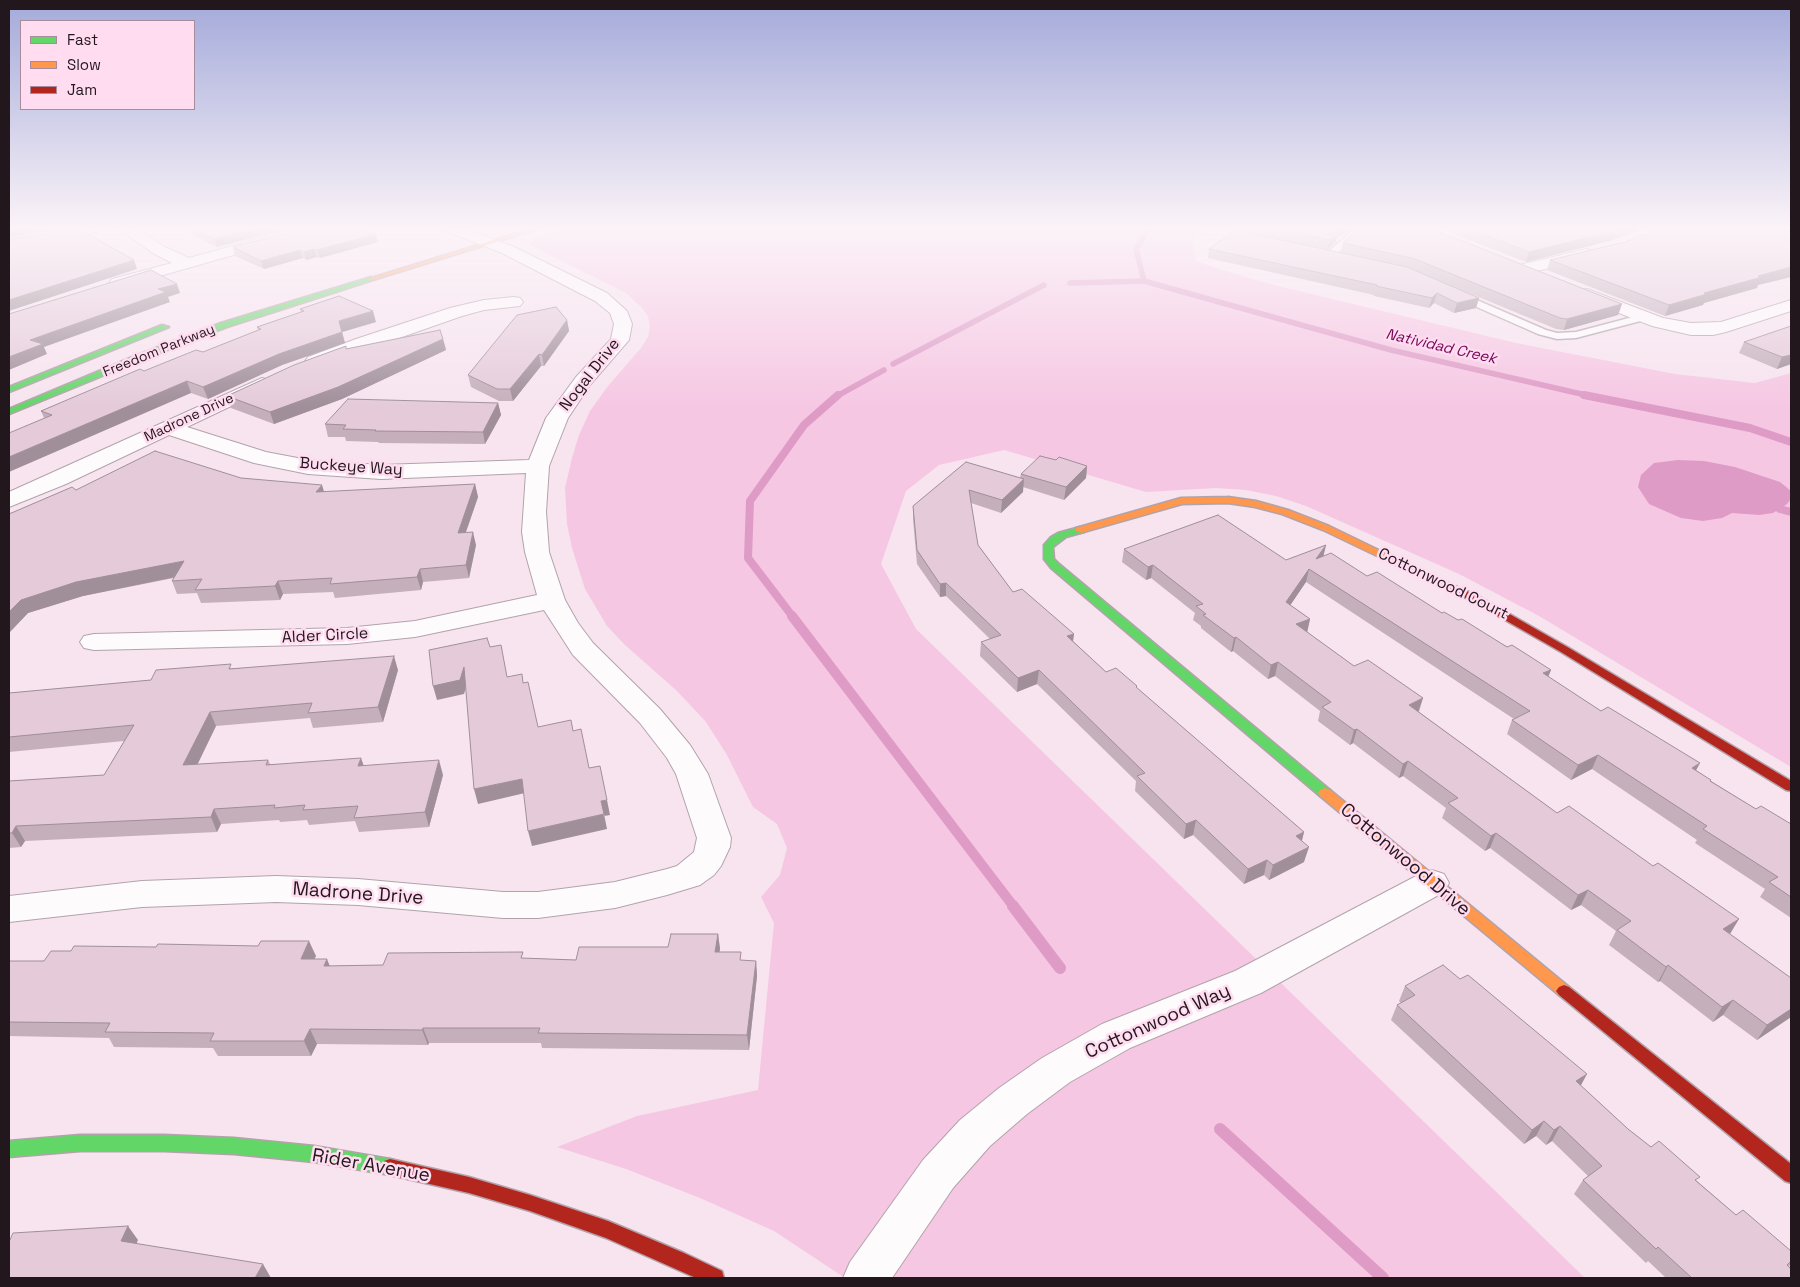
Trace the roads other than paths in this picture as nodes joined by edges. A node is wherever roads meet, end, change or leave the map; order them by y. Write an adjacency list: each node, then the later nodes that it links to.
1 (103, 287): 5 (street)
2 (333, 287): 12 (street, Freedom Parkway)
3 (582, 287): 14 (street, Nogal Drive)
4 (1571, 287): 9 (street)
5 (100, 288)
6 (1452, 292): 9 (lane)
7 (514, 302): 13 (street, Madrone Drive)
8 (1791, 305): 9 (street)
9 (1644, 317)
10 (175, 324): 11 (street, Freedom Parkway)
11 (9, 390)
12 (9, 412)
13 (169, 428): 14 (street, Buckeye Way); 15 (street, Madrone Drive)
14 (538, 466): 17 (street, Nogal Drive)
15 (9, 500)
16 (1062, 535): 19 (street, Cottonwood Court); 21 (street, Cottonwood Drive)
17 (552, 600): 18 (street, Alder Circle); 20 (street, Nogal Drive)
18 (94, 642)
19 (1791, 787)
20 (702, 866): 22 (street, Madrone Drive)
21 (1432, 884): 24 (street, Cottonwood Drive); 26 (street, Cottonwood Way)
22 (9, 910)
23 (9, 1149): 25 (street, Rider Avenue)
24 (1791, 1175)
25 (715, 1278)
26 (866, 1278)

